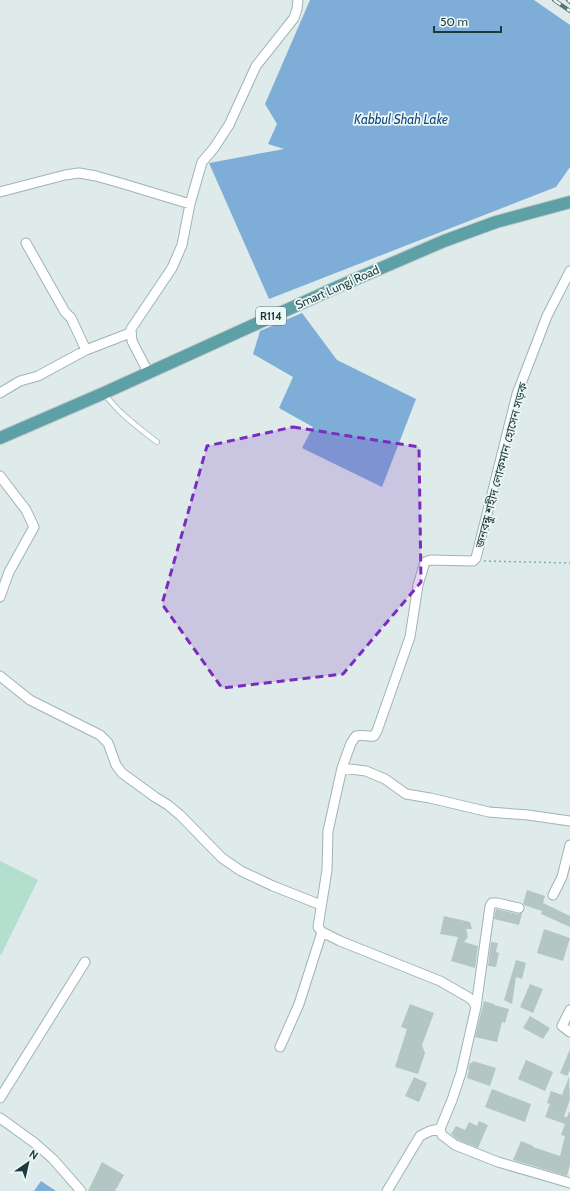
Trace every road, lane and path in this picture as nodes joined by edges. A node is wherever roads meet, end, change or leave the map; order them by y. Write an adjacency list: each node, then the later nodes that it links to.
1 (298, 0): 4 (street)
2 (0, 192): 4 (street)
3 (570, 202): 5 (main road, Smart Lungi Road / R114)
4 (190, 204): 9 (street)
5 (548, 208): 6 (main road, R114); 11 (main road, Smart Lungi Road / R114)
6 (570, 211)
7 (26, 243): 10 (street)
8 (570, 271): 17 (street, জনবন্ধু শহীদ লোকমান হোসেন সড়ক)
9 (130, 333): 10 (street); 11 (street)
10 (86, 350): 12 (street)
11 (148, 372): 13 (main road, Smart Lungi Road / R114)
12 (0, 392)
13 (104, 393): 14 (main road, Smart Lungi Road / R114); 15 (lane)
14 (0, 438)
15 (157, 442)
16 (1, 476): 19 (street)
17 (474, 560): 18 (path); 21 (street, জনবন্ধু শহীদ লোকমান হোসেন সড়ক)
18 (570, 563)
19 (0, 597)
20 (0, 676): 25 (street)
21 (342, 768): 22 (street); 25 (street, জনবন্ধু শহীদ লোকমান হোসেন সড়ক)
22 (570, 821)
23 (570, 845): 24 (street)
24 (553, 895)
25 (321, 905): 27 (street, জনবন্ধু শহীদ লোকমান হোসেন সড়ক)
26 (519, 908): 29 (street)
27 (322, 932): 29 (street); 32 (street)
28 (85, 962): 33 (street)
29 (476, 1007): 35 (street)
30 (570, 1010): 31 (street)
31 (570, 1032)
32 (280, 1047)
33 (0, 1098)
34 (0, 1118): 37 (street)
35 (440, 1129): 36 (street); 38 (street)
36 (570, 1183)
37 (81, 1191)
38 (387, 1191)

